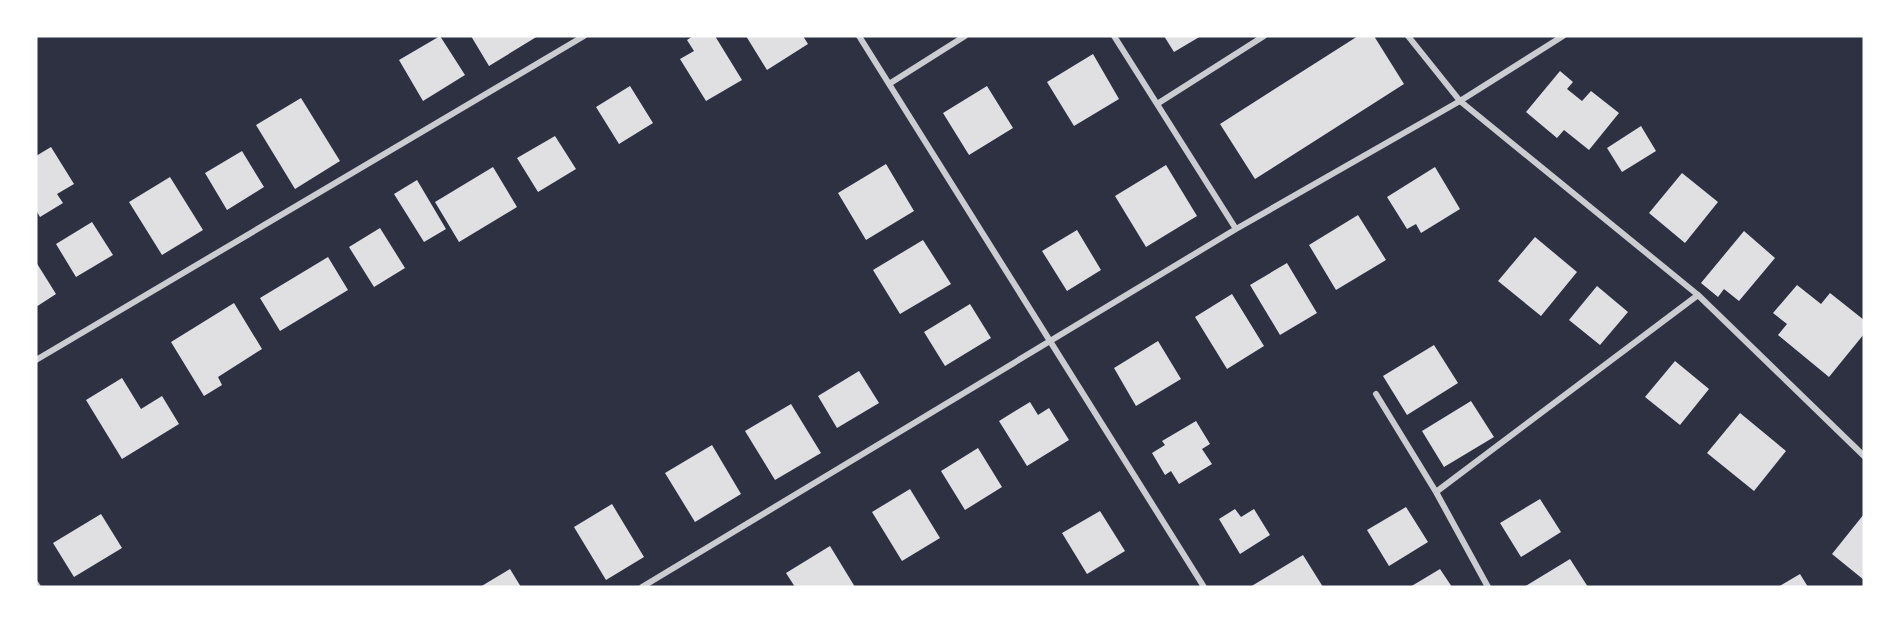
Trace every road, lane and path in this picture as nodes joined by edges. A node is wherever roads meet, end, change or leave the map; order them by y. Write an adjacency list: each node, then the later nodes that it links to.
1 (584, 36): 14 (street)
2 (859, 36): 8 (street)
3 (964, 36): 8 (street)
4 (1114, 36): 10 (street)
5 (1264, 36): 10 (street)
6 (1408, 36): 9 (street)
7 (1563, 36): 9 (street)
8 (889, 84): 13 (street)
9 (1460, 100): 11 (street); 12 (street)
10 (1157, 104): 11 (street)
11 (1236, 229): 13 (street)
12 (1698, 295): 16 (street); 17 (street)
13 (1052, 341): 18 (street); 19 (street)
14 (36, 360)
15 (1376, 394): 17 (street)
16 (1864, 456)
17 (1436, 492): 20 (street)
18 (646, 586)
19 (1204, 587)
20 (1488, 587)

